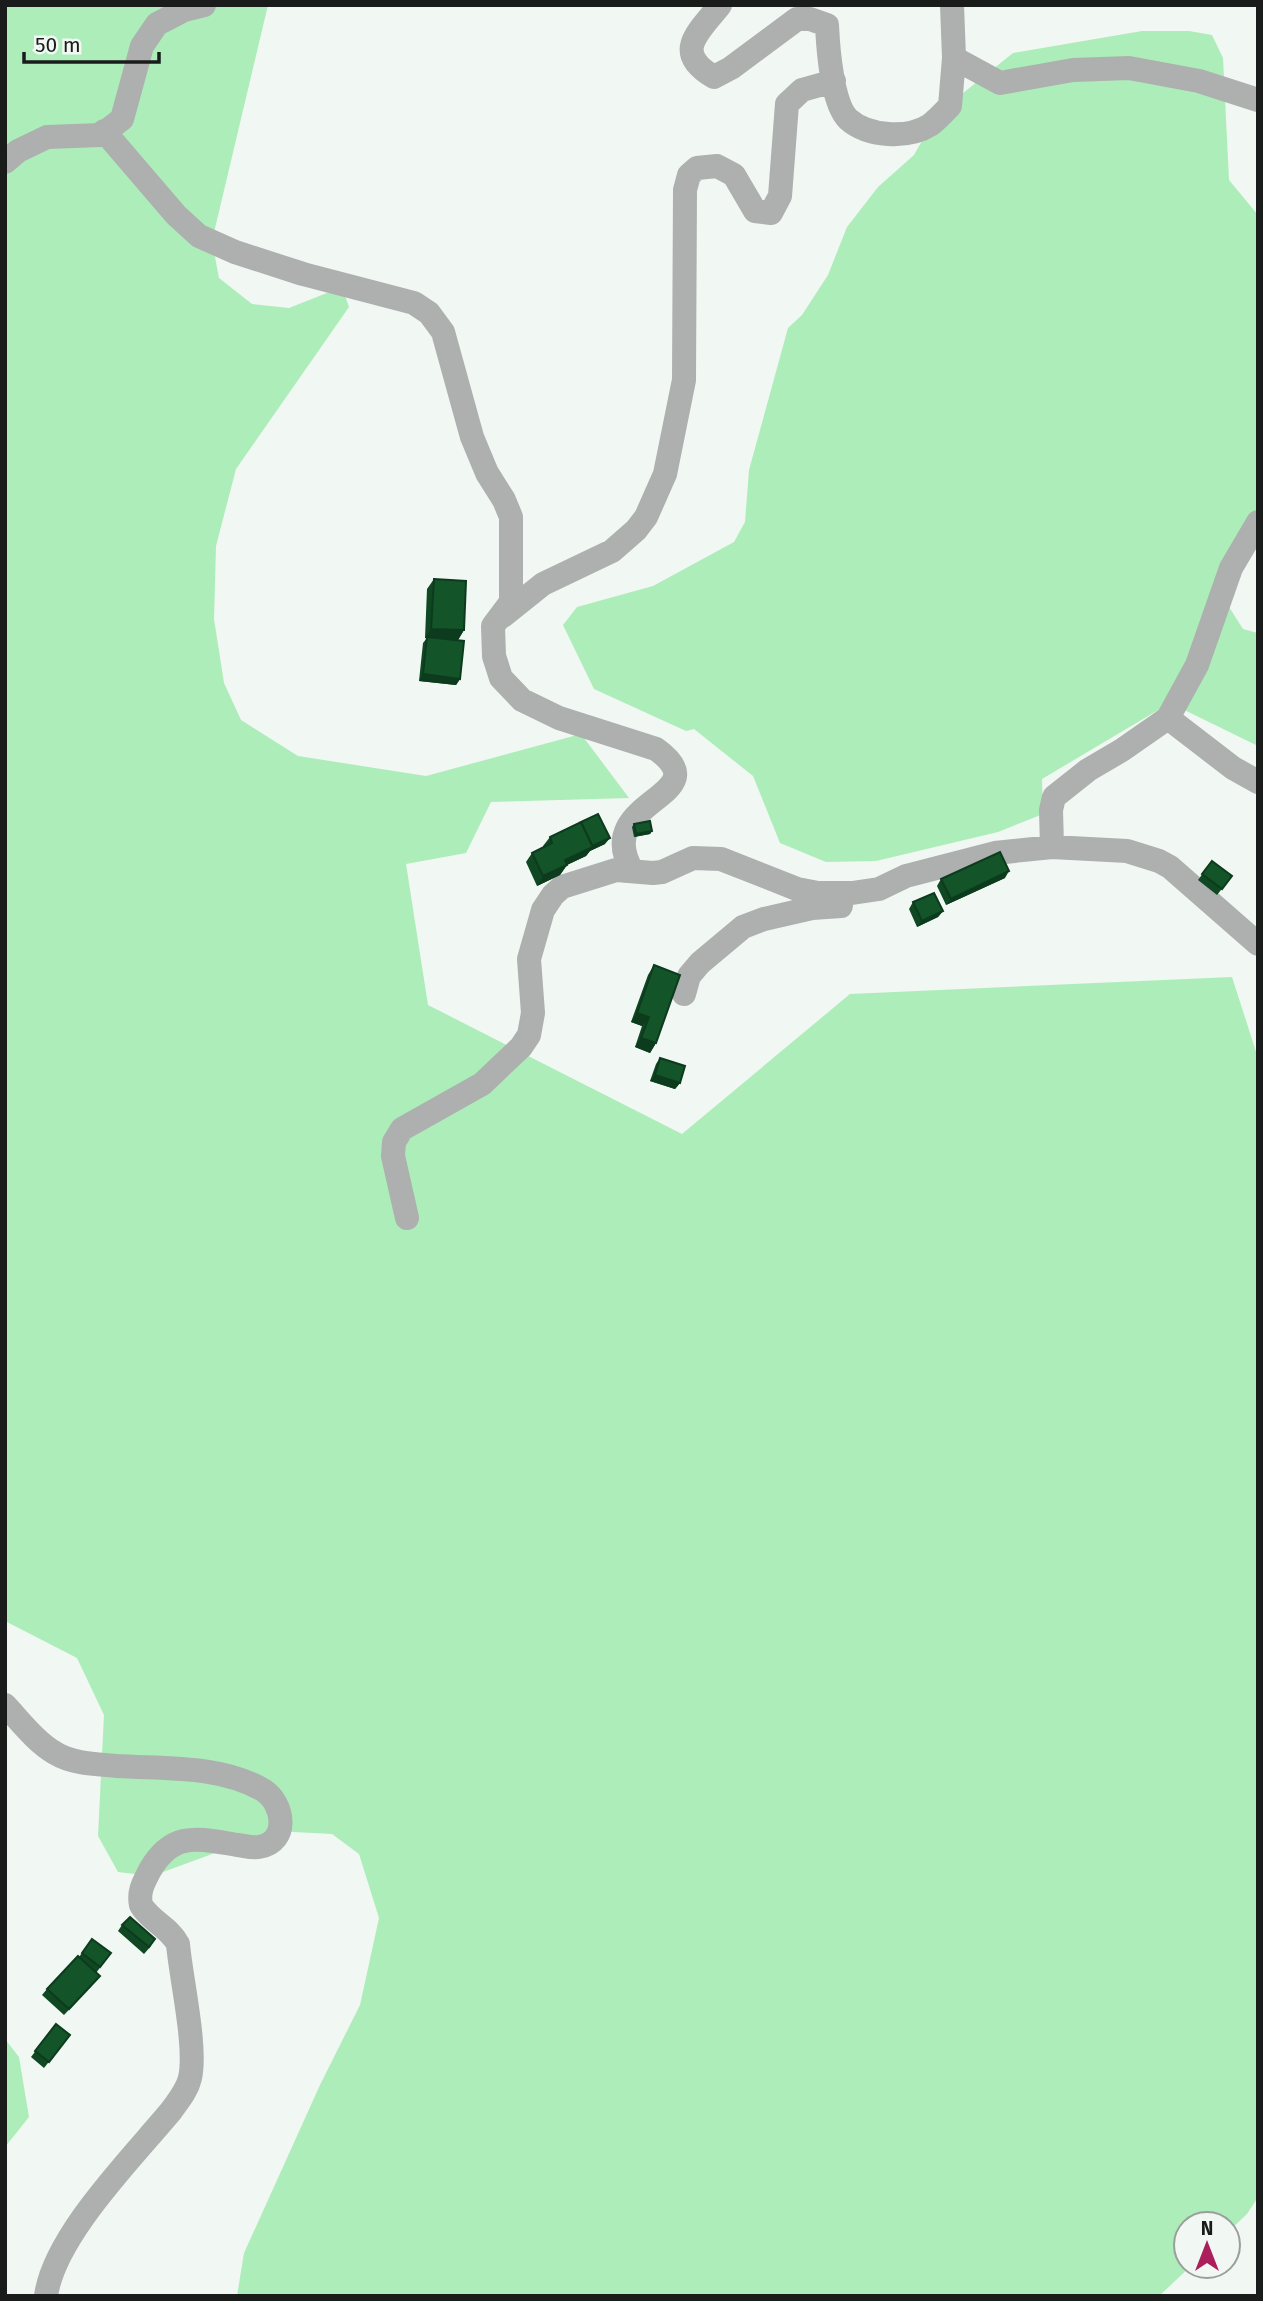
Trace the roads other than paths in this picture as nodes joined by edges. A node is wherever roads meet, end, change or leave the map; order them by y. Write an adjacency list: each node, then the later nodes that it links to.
1 (204, 5): 7 (street)
2 (720, 5): 5 (street)
3 (952, 5): 4 (street)
4 (954, 58): 5 (street); 6 (street)
5 (834, 81): 10 (street)
6 (1258, 100)
7 (104, 131): 8 (street); 10 (street)
8 (5, 162)
9 (1258, 522): 11 (street)
10 (497, 621): 14 (street)
11 (1168, 718): 12 (street); 13 (street)
12 (1258, 782)
13 (1052, 847): 15 (street); 16 (street)
14 (632, 870): 15 (street); 18 (street)
15 (858, 892): 17 (street)
16 (1258, 944)
17 (684, 994)
18 (407, 1218)
19 (5, 1705): 20 (street)
20 (46, 2296)

